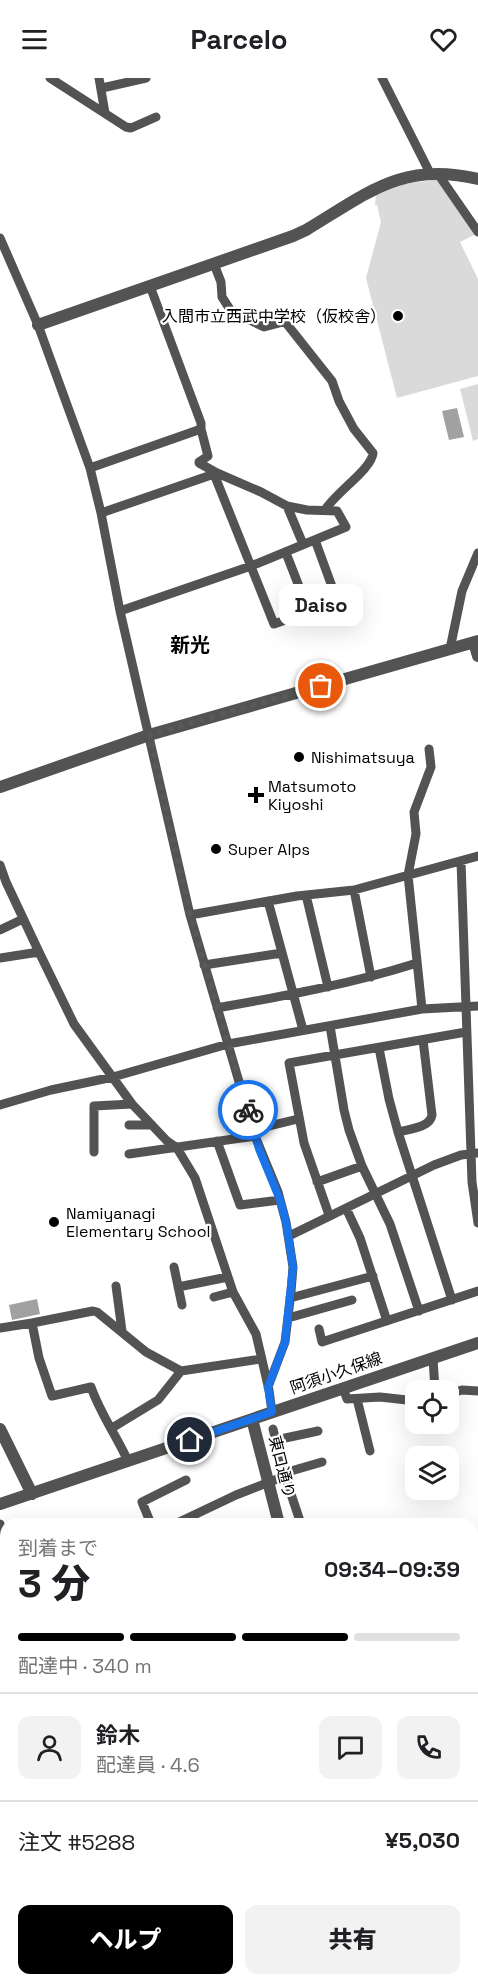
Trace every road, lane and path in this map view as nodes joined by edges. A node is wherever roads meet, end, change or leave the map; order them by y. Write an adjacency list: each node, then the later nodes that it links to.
1 (50, 78): 6 (street)
2 (99, 78): 5 (street)
3 (146, 78): 5 (street)
4 (381, 78): 8 (street)
5 (102, 88): 6 (street)
6 (105, 113): 7 (street)
7 (156, 117)
8 (434, 173): 9 (street); 10 (street); 12 (street)
9 (478, 178)
10 (478, 232)
11 (0, 238): 14 (street)
12 (214, 264): 13 (street); 19 (street)
13 (150, 286): 14 (street); 15 (street)
14 (38, 325): 16 (street)
15 (201, 429): 16 (street); 17 (street)
16 (90, 468): 20 (street)
17 (215, 474): 18 (street); 20 (street); 25 (street)
18 (287, 506): 19 (street); 22 (street)
19 (325, 510): 21 (street)
20 (101, 513): 27 (street)
21 (315, 540): 22 (street); 26 (street)
22 (303, 544): 23 (street)
23 (286, 552): 25 (street); 25 (street)
24 (477, 558): 29 (street)
25 (251, 566): 27 (street)
26 (334, 592)
27 (120, 611): 31 (street)
28 (476, 641): 29 (street); 30 (street)
29 (450, 649): 31 (street)
30 (478, 656)
31 (149, 735): 33 (street); 41 (street)
32 (429, 749): 37 (street)
33 (0, 787)
34 (478, 856): 35 (street)
35 (461, 861): 37 (street); 54 (street)
36 (0, 865): 42 (street)
37 (408, 875): 38 (street); 47 (street)
38 (354, 890): 39 (street); 49 (street)
39 (306, 895): 40 (street); 50 (street)
40 (268, 901): 41 (street); 45 (street)
41 (190, 915): 48 (street)
42 (23, 919): 43 (street); 44 (street)
43 (0, 930)
44 (39, 952): 46 (street); 63 (street)
45 (282, 953): 48 (street); 51 (street)
46 (0, 958)
47 (417, 963): 49 (street); 55 (street)
48 (204, 965): 53 (street)
49 (371, 977): 50 (street)
50 (328, 987): 51 (street)
51 (294, 994): 53 (street); 57 (street)
52 (478, 1006): 54 (street)
53 (217, 1008): 60 (street)
54 (466, 1008): 55 (street); 58 (street)
55 (422, 1009): 56 (street)
56 (330, 1026): 57 (street); 62 (street)
57 (303, 1030): 60 (street)
58 (466, 1032): 59 (street); 74 (street)
59 (423, 1040): 61 (street); 69 (street)
60 (228, 1044): 63 (street); 70 (street)
61 (380, 1048): 62 (street); 69 (street)
62 (335, 1055): 66 (street); 76 (street)
63 (113, 1077): 64 (street); 65 (street)
64 (132, 1104): 68 (street); 73 (street)
65 (0, 1105)
66 (298, 1119): 70 (street); 78 (street)
67 (129, 1125): 68 (street)
68 (152, 1125): 72 (street)
69 (398, 1132): 77 (street)
70 (254, 1133): 71 (street); 80 (street)
71 (217, 1141): 72 (street); 80 (street)
72 (177, 1148): 75 (street); 87 (street)
73 (94, 1152)
74 (474, 1153): 77 (street); 83 (street)
75 (129, 1154)
76 (362, 1166): 78 (street); 79 (street)
77 (412, 1176): 79 (street); 95 (street)
78 (317, 1182): 82 (street)
79 (375, 1194): 81 (street); 97 (street)
80 (280, 1200): 84 (street)
81 (346, 1208): 82 (street); 86 (street)
82 (328, 1215): 84 (street)
83 (478, 1223)
84 (289, 1236): 93 (street)
85 (174, 1268): 89 (street)
86 (373, 1276): 93 (street); 99 (street)
87 (228, 1277): 89 (street); 91 (street)
88 (116, 1286): 103 (street)
89 (178, 1287): 96 (street)
90 (478, 1291): 95 (street)
91 (233, 1292): 92 (street); 106 (street)
92 (214, 1298)
93 (290, 1298): 98 (street)
94 (352, 1300): 98 (street)
95 (452, 1300): 97 (street)
96 (182, 1305)
97 (419, 1311): 99 (street)
98 (288, 1318): 109 (street)
99 (387, 1321): 102 (street)
100 (32, 1323): 101 (street); 103 (street); 117 (street)
101 (0, 1328)
102 (319, 1329)
103 (122, 1331): 107 (street)
104 (478, 1343): 105 (street, 阿須小久保線)
105 (433, 1358): 108 (street); 110 (street, 阿須小久保線)
106 (261, 1359): 107 (street); 109 (street)
107 (181, 1371): 117 (street)
108 (434, 1380)
109 (268, 1387): 115 (street)
110 (343, 1389): 113 (street); 115 (street, 阿須小久保線)
111 (459, 1391): 112 (street)
112 (478, 1391)
113 (357, 1399): 114 (street); 122 (street)
114 (405, 1400)
115 (272, 1412): 116 (street, 阿須小久保線)
116 (252, 1419): 123 (street, 阿須小久保線); 127 (street, 東口通り)
117 (112, 1428): 123 (street)
118 (0, 1429): 128 (street)
119 (273, 1429): 121 (street)
120 (318, 1431): 121 (street)
121 (276, 1440): 125 (street)
122 (370, 1451)
123 (128, 1461): 128 (street, 阿須小久保線)
124 (322, 1462): 125 (street)
125 (285, 1475): 127 (street); 133 (street)
126 (186, 1480): 130 (street)
127 (268, 1481): 131 (street); 132 (street, 東口通り)
128 (32, 1494): 129 (street, 阿須小久保線)
129 (0, 1504)
130 (149, 1518)
131 (188, 1518)
132 (277, 1518)
133 (299, 1518)

